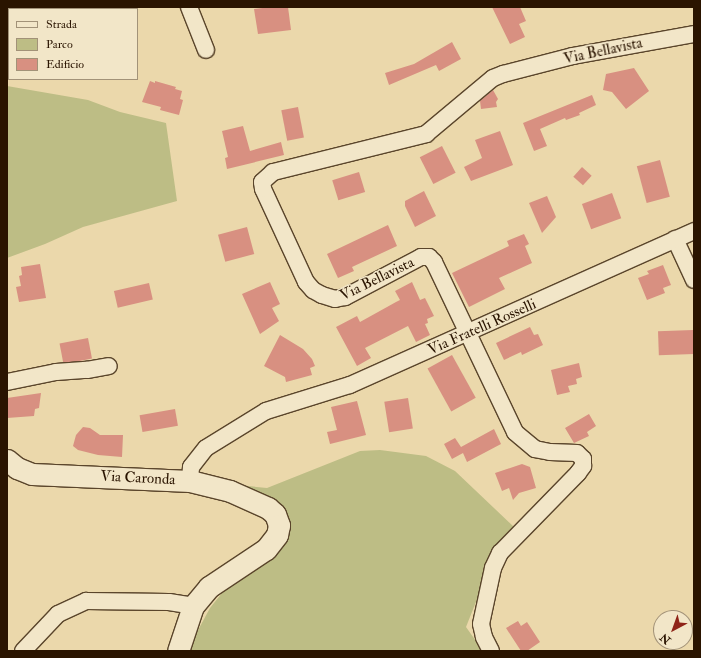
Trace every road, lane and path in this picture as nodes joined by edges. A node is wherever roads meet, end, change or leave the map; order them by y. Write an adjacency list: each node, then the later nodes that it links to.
1 (189, 7): 3 (street)
2 (694, 34): 7 (street, Via Bellavista)
3 (206, 50)
4 (694, 231): 5 (street, Via Fratelli Rosselli)
5 (676, 239): 6 (street); 7 (street, Via Fratelli Rosselli)
6 (694, 280)
7 (468, 333): 11 (street, Via Fratelli Rosselli); 15 (street, Via Bellavista)
8 (109, 366): 9 (street)
9 (7, 382)
10 (7, 460): 11 (street, Via Caronda)
11 (190, 481): 12 (street, Via Caronda)
12 (193, 606): 13 (street); 14 (street)
13 (23, 651)
14 (178, 651)
15 (491, 651)

